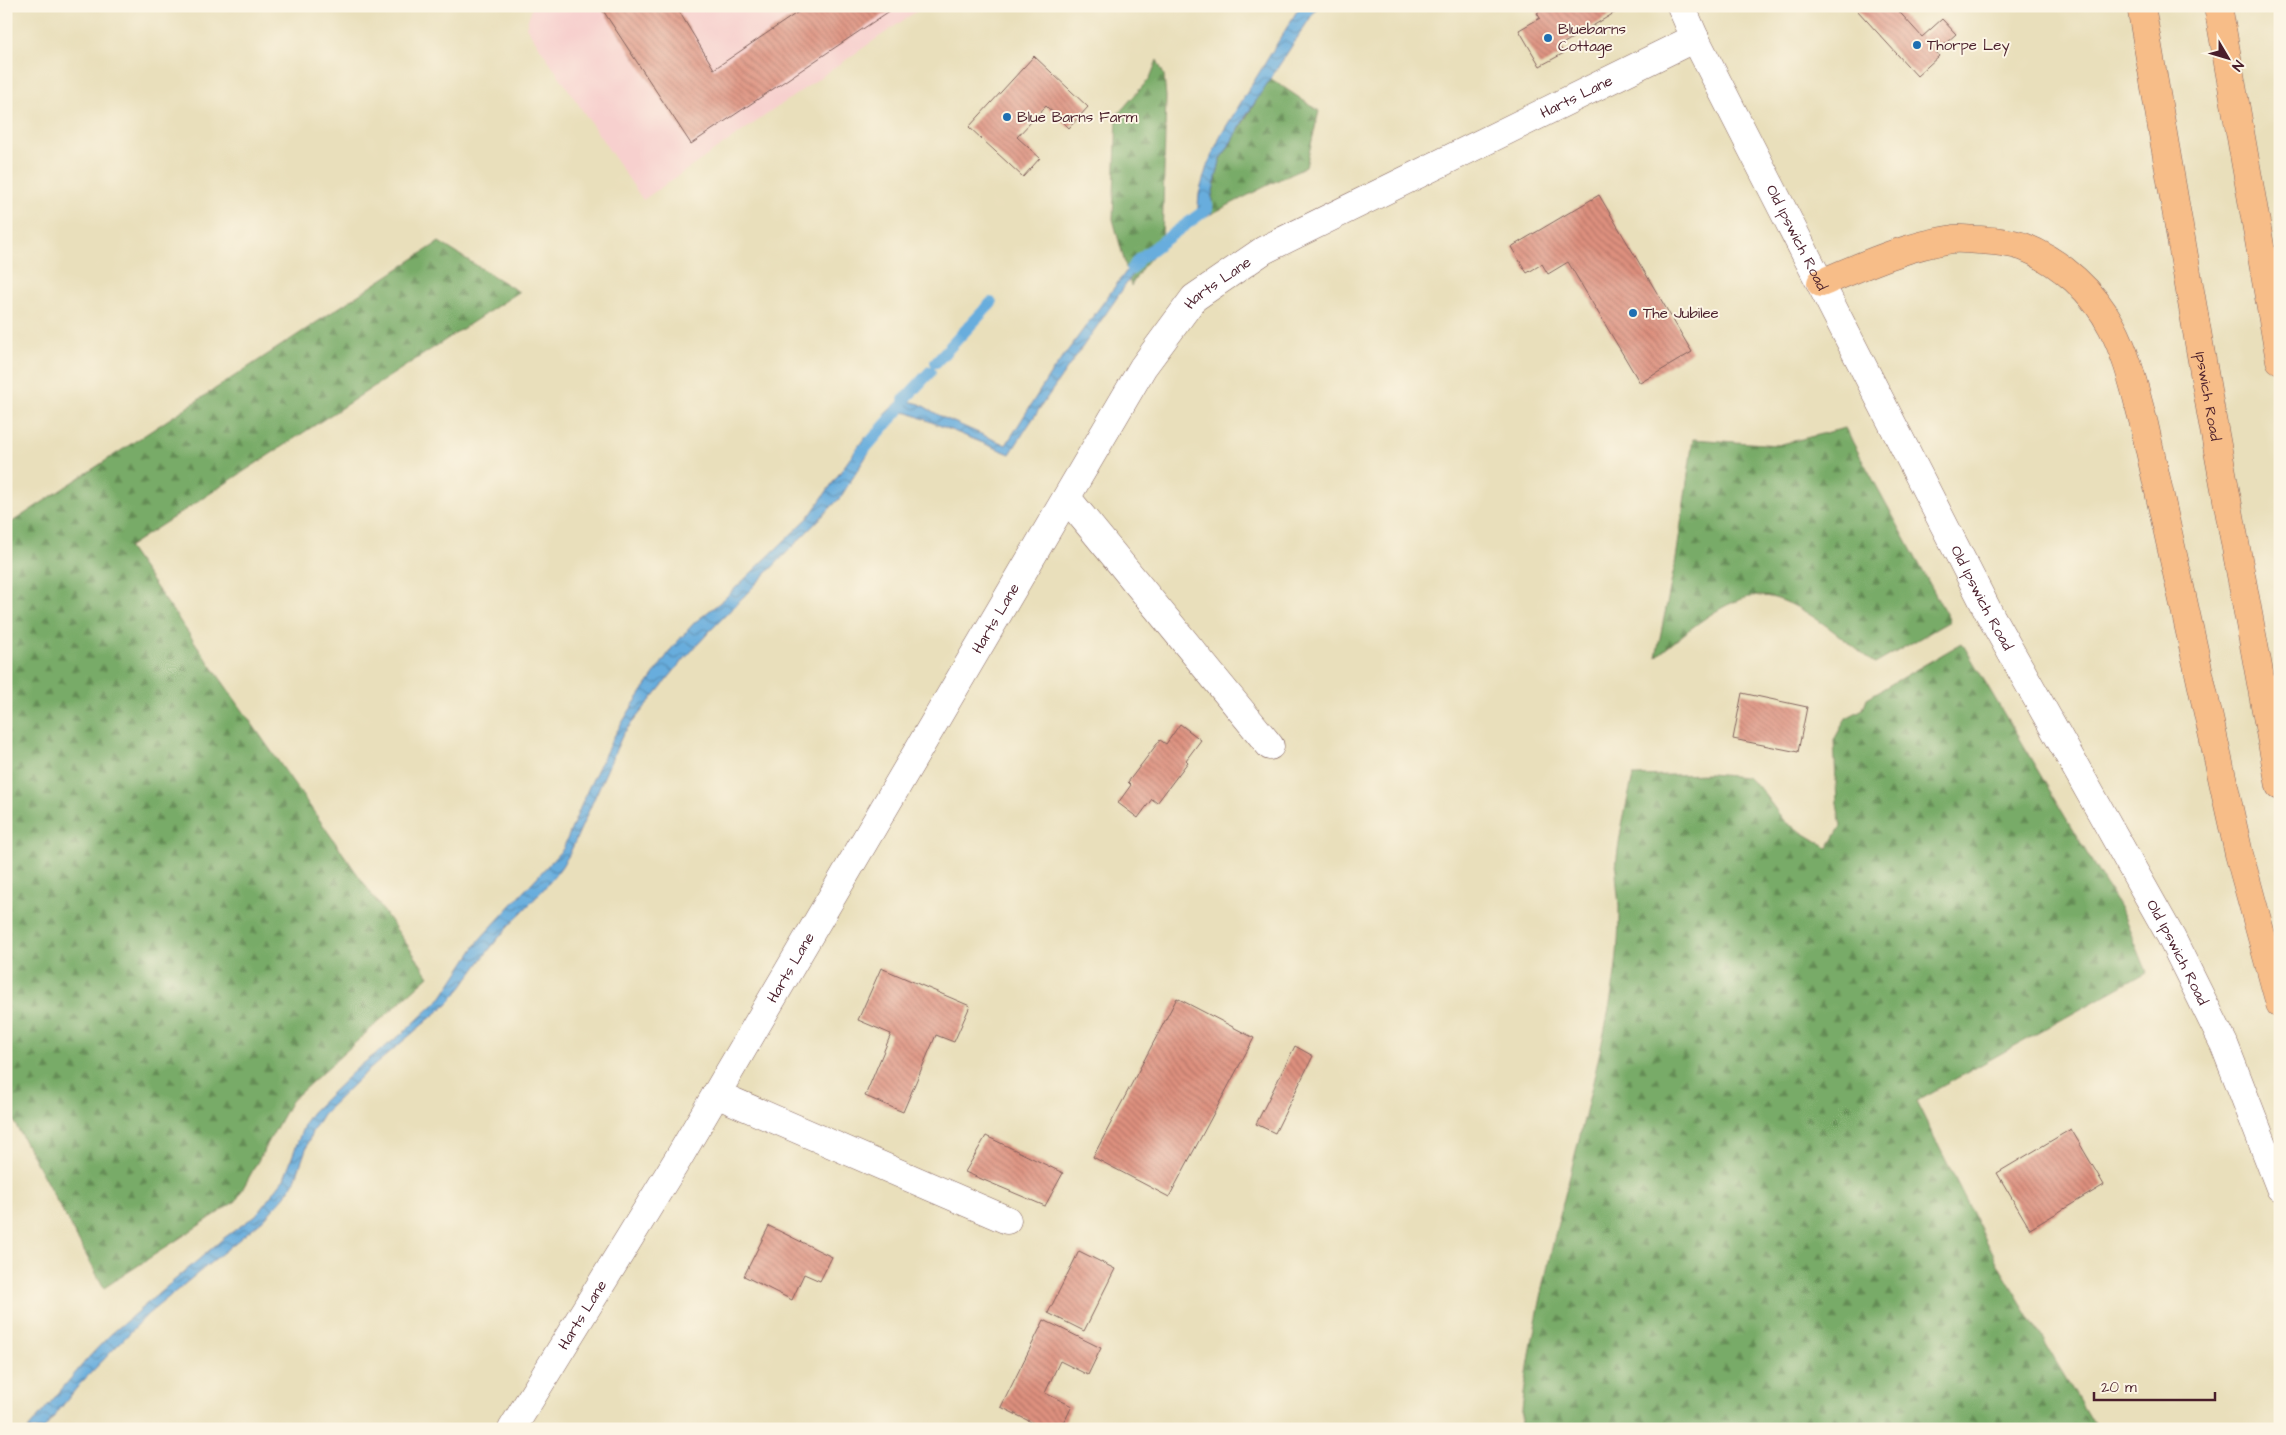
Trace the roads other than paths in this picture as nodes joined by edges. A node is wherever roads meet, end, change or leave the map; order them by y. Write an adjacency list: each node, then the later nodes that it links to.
1 (1681, 6): 4 (street, Old Ipswich Road)
2 (2141, 6): 9 (highway, Ipswich Road)
3 (2218, 6): 6 (highway)
4 (1695, 38): 5 (street, Old Ipswich Road); 7 (street, Harts Lane)
5 (1821, 283): 10 (highway); 12 (street, Old Ipswich Road)
6 (2280, 360)
7 (1067, 498): 8 (street); 11 (street, Harts Lane)
8 (1270, 746)
9 (2280, 786)
10 (2280, 1004)
11 (716, 1094): 13 (street); 14 (street, Harts Lane)
12 (2280, 1188)
13 (1007, 1220)
14 (512, 1429)

